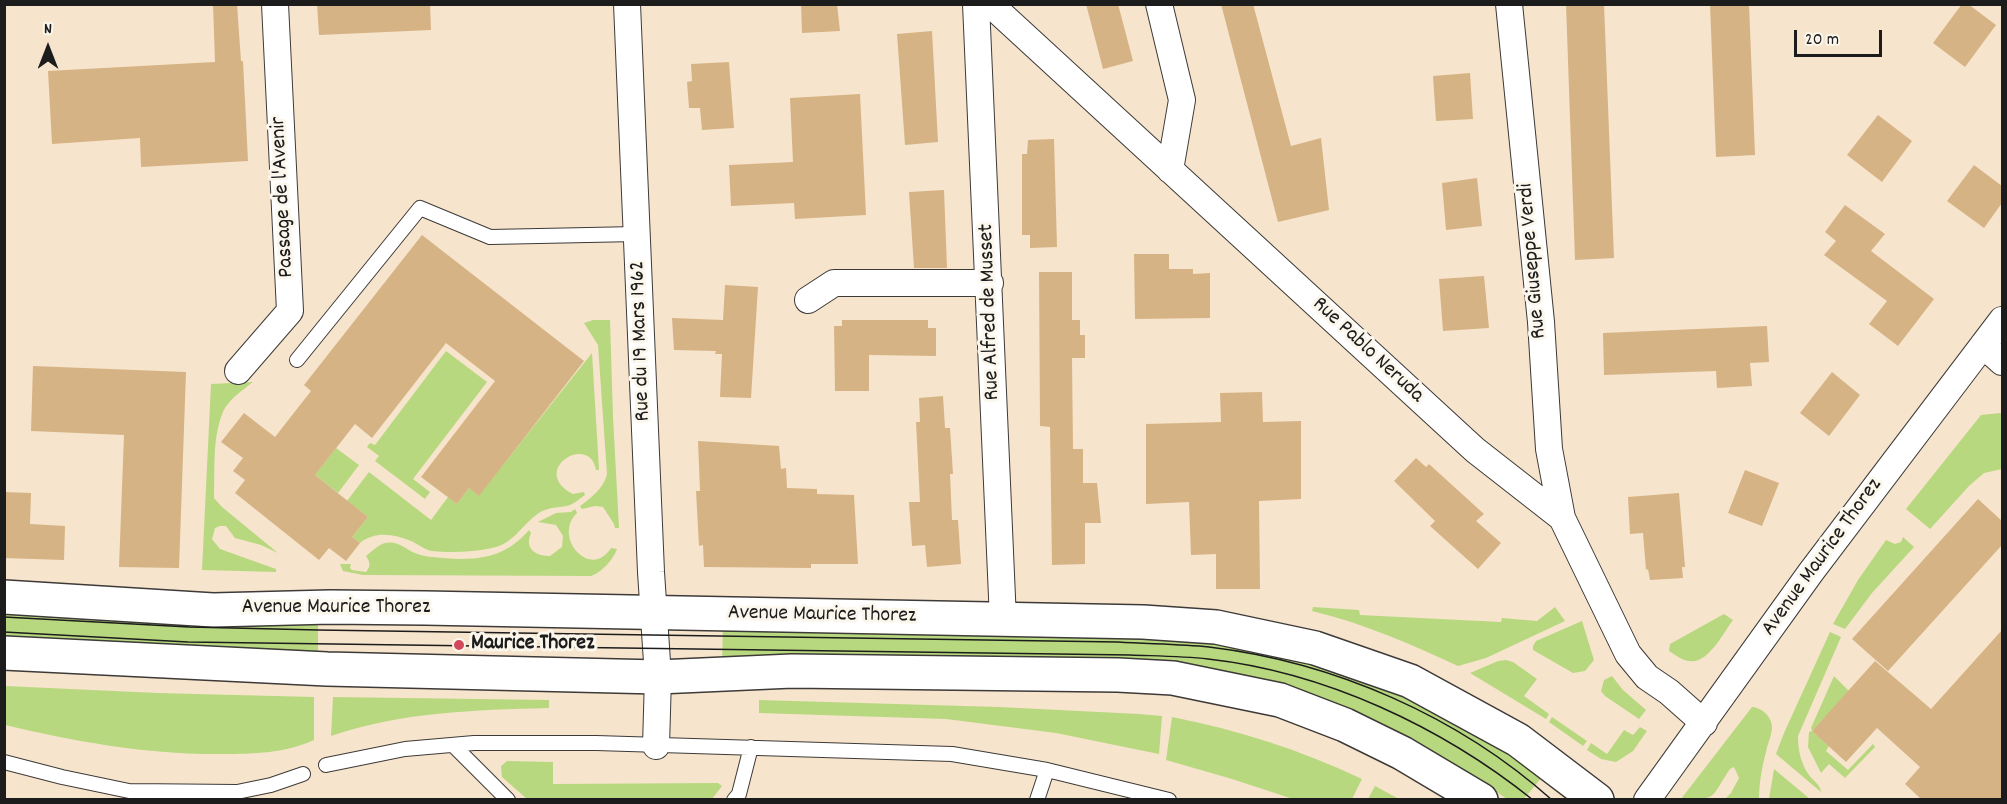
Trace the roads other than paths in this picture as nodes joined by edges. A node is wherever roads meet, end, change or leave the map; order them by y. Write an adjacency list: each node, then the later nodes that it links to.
1 (275, 4): 15 (street, Passage de l'Avenir)
2 (627, 4): 8 (street, Rue du 19 Mars 1962)
3 (976, 4): 9 (street, Rue Alfred de Musset)
4 (990, 4): 7 (street, Rue Pablo Neruda)
5 (1159, 4): 7 (street)
6 (1509, 4): 16 (street, Rue Giuseppe Verdi)
7 (1170, 170): 16 (street, Rue Pablo Neruda)
8 (637, 234): 13 (lane); 18 (street, Rue du 19 Mars 1962)
9 (990, 283): 10 (street); 19 (street, Rue Alfred de Musset)
10 (808, 300)
11 (2002, 320): 12 (street, Avenue Maurice Thorez)
12 (1983, 345): 14 (street); 22 (street, Avenue Maurice Thorez)
13 (297, 360)
14 (2002, 362)
15 (238, 371)
16 (1562, 518): 22 (street, Rue Pablo Neruda)
17 (4, 597): 18 (street, Avenue Maurice Thorez)
18 (653, 612): 19 (street, Avenue Maurice Thorez); 21 (street, Rue du 19 Mars 1962)
19 (1003, 620): 36 (street, Avenue Maurice Thorez)
20 (4, 653): 21 (street)
21 (658, 677): 24 (street, Rue du 19 Mars 1962); 35 (street)
22 (1704, 723): 37 (street, Avenue Maurice Thorez)
23 (453, 745): 24 (lane); 27 (lane); 31 (lane)
24 (656, 746): 25 (lane)
25 (751, 747): 28 (lane); 32 (lane)
26 (4, 762): 30 (lane)
27 (326, 765)
28 (1047, 770): 33 (lane); 34 (lane)
29 (303, 774): 30 (lane)
30 (236, 796)
31 (508, 800)
32 (734, 800)
33 (1037, 800)
34 (1169, 800)
35 (1481, 800)
36 (1597, 800)
37 (1647, 800)

